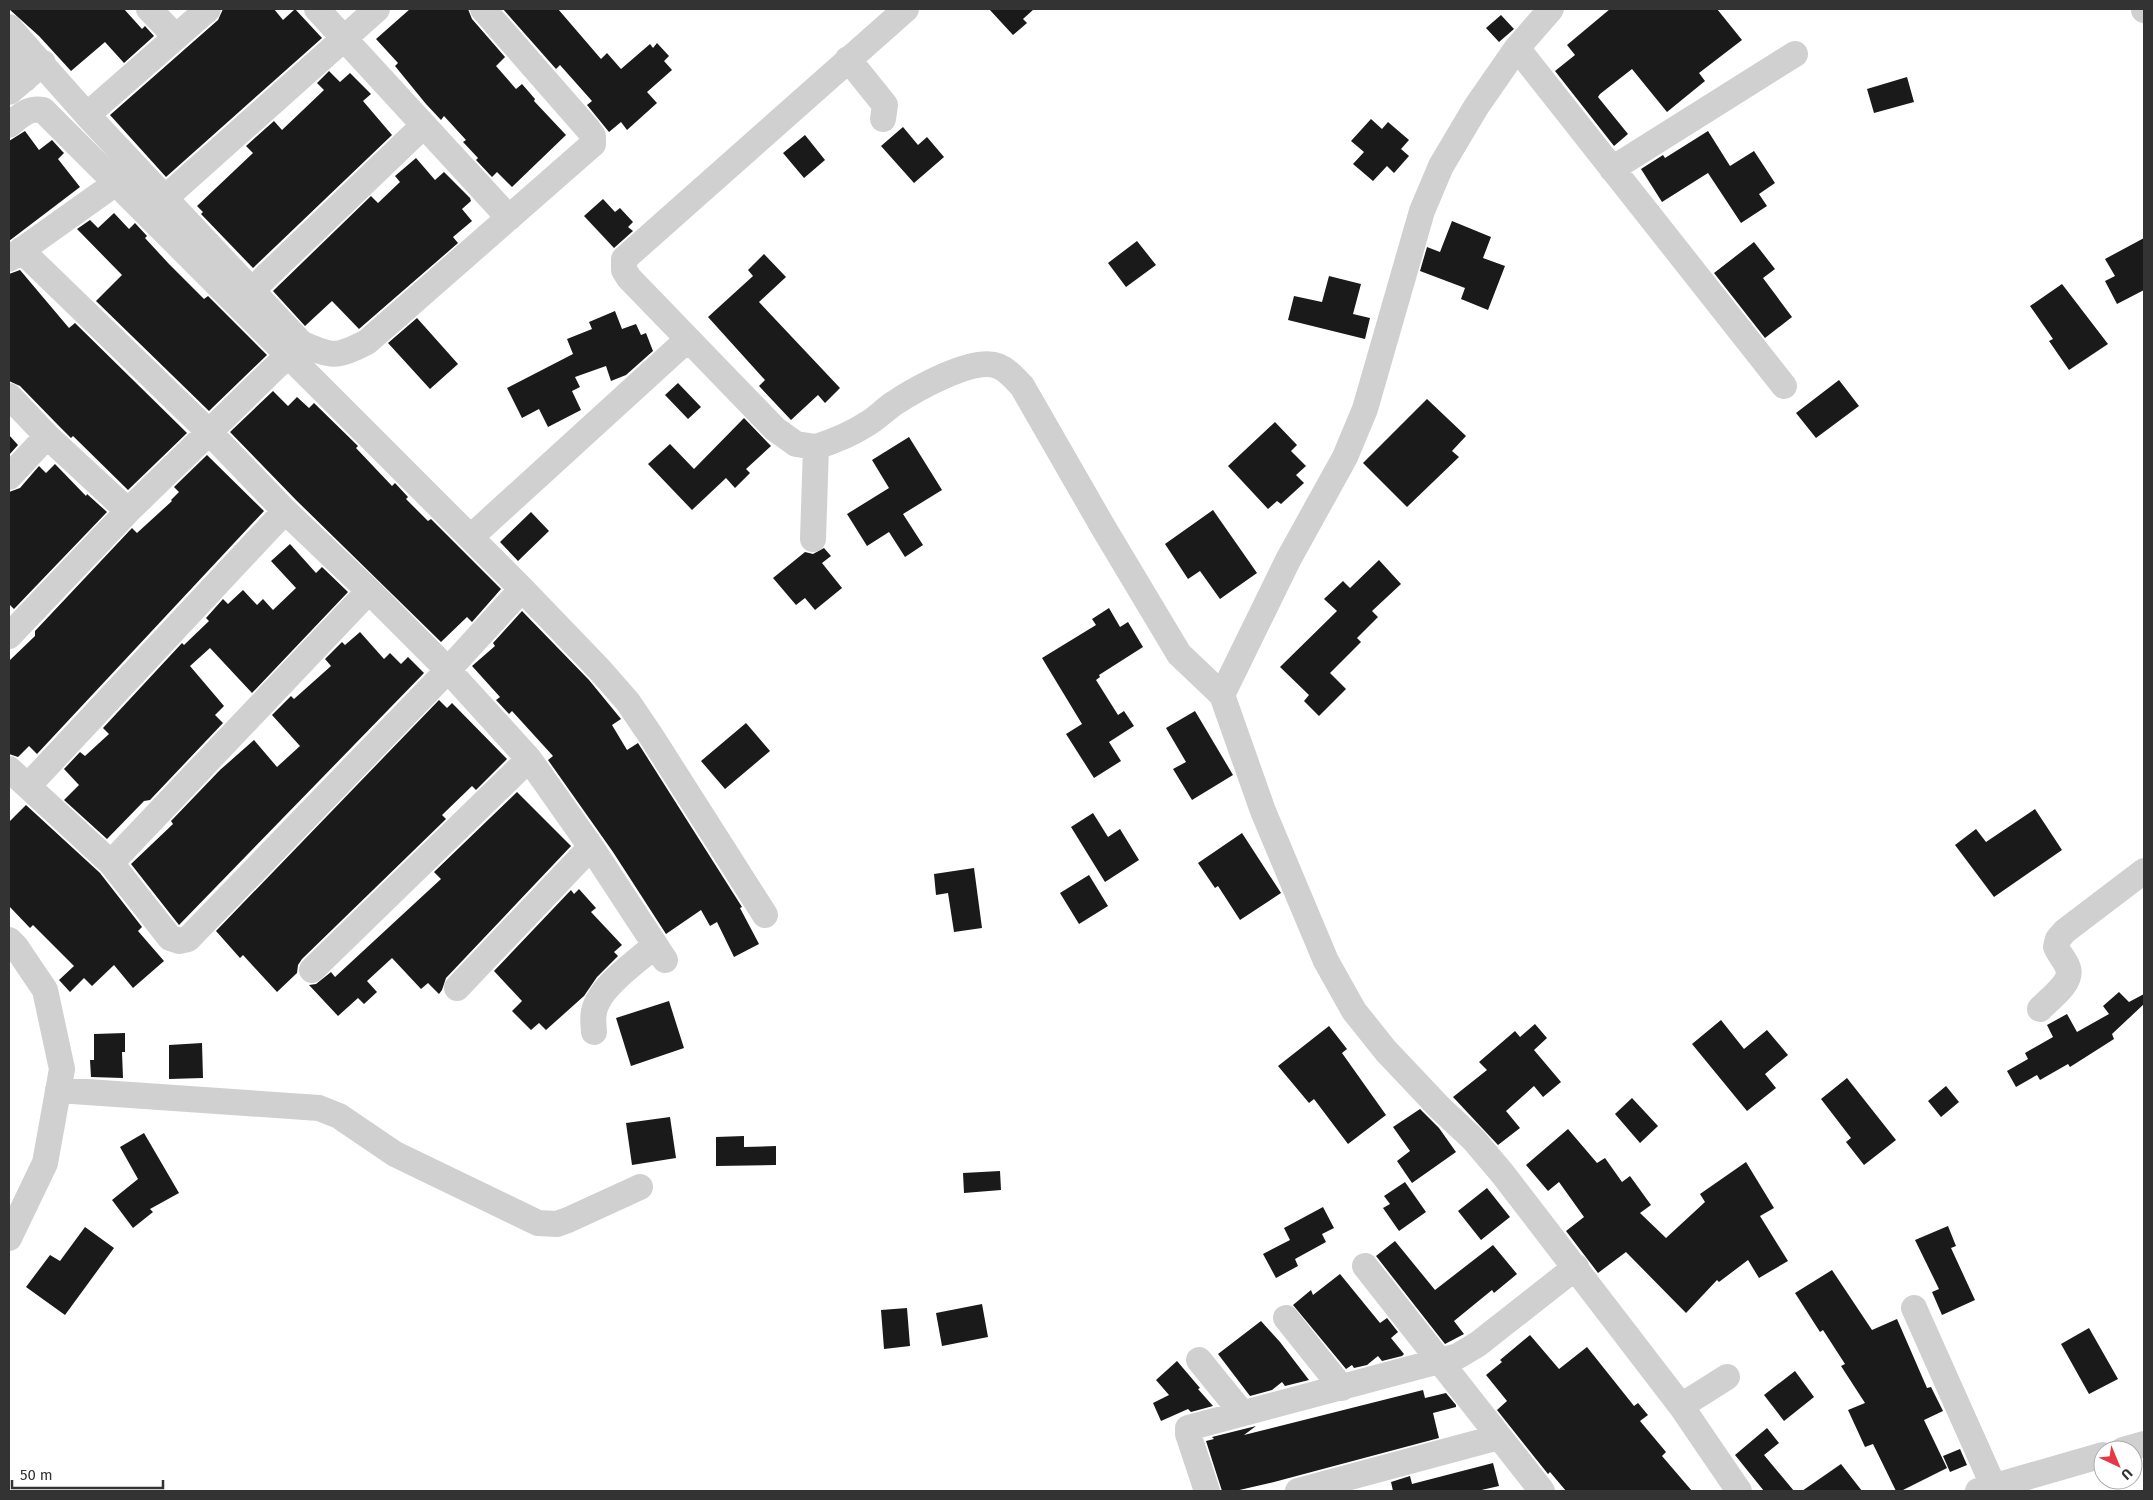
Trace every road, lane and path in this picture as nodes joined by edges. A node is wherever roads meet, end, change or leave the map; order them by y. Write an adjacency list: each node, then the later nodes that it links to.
1 (149, 9): 9 (street)
2 (208, 9): 9 (street)
3 (317, 9): 10 (street)
4 (378, 9): 10 (street)
5 (483, 9): 22 (street)
6 (906, 9): 13 (street)
7 (1551, 9): 11 (street)
8 (9, 27): 14 (street)
9 (175, 36): 15 (street)
10 (344, 38): 18 (street); 21 (street)
11 (1517, 48): 19 (street); 41 (street)
12 (1795, 54): 19 (street)
13 (848, 60): 16 (street); 25 (street)
14 (21, 74): 15 (street)
15 (87, 115): 21 (street)
16 (883, 120)
17 (9, 125): 20 (street)
18 (423, 126): 22 (street); 24 (street)
19 (1612, 169): 27 (street)
20 (116, 183): 23 (street); 26 (street)
21 (164, 200): 24 (street)
22 (509, 218): 24 (street)
23 (15, 255): 29 (street)
24 (251, 291)
25 (687, 340): 31 (street); 35 (street)
26 (287, 356): 29 (street); 35 (street)
27 (1784, 386)
28 (9, 396): 30 (street)
29 (210, 433): 33 (street); 34 (street)
30 (47, 436): 32 (street); 33 (street)
31 (816, 447): 36 (street); 41 (street)
32 (9, 476)
33 (128, 511): 39 (street)
34 (285, 511): 38 (street); 44 (street)
35 (470, 537): 37 (street)
36 (813, 539)
37 (522, 589): 40 (street); 48 (street)
38 (369, 590): 40 (street); 46 (street)
39 (9, 636)
40 (448, 670): 42 (street); 46 (street)
41 (1222, 695): 58 (street)
42 (529, 759): 45 (street); 50 (street)
43 (9, 769): 44 (street)
44 (28, 786): 46 (street)
45 (591, 847): 51 (street); 53 (street)
46 (111, 864)
47 (2144, 871): 52 (street)
48 (766, 914)
49 (11, 947): 54 (street)
50 (312, 970)
51 (457, 988)
52 (2040, 1009)
53 (594, 1032)
54 (58, 1090): 55 (street); 56 (street)
55 (640, 1188)
56 (9, 1238)
57 (1365, 1266): 62 (street)
58 (1576, 1267): 62 (street); 65 (street)
59 (1914, 1308): 69 (street)
60 (1286, 1318): 64 (street)
61 (1199, 1360): 66 (street)
62 (1440, 1362): 64 (street); 67 (street)
63 (1727, 1377): 65 (street)
64 (1342, 1388): 66 (street)
65 (1681, 1406): 73 (street)
66 (1242, 1413): 70 (street)
67 (1499, 1437): 71 (street); 72 (street)
68 (2093, 1458): 69 (street)
69 (1985, 1488)
70 (1207, 1491)
71 (1298, 1491)
72 (1542, 1491)
73 (1739, 1491)

